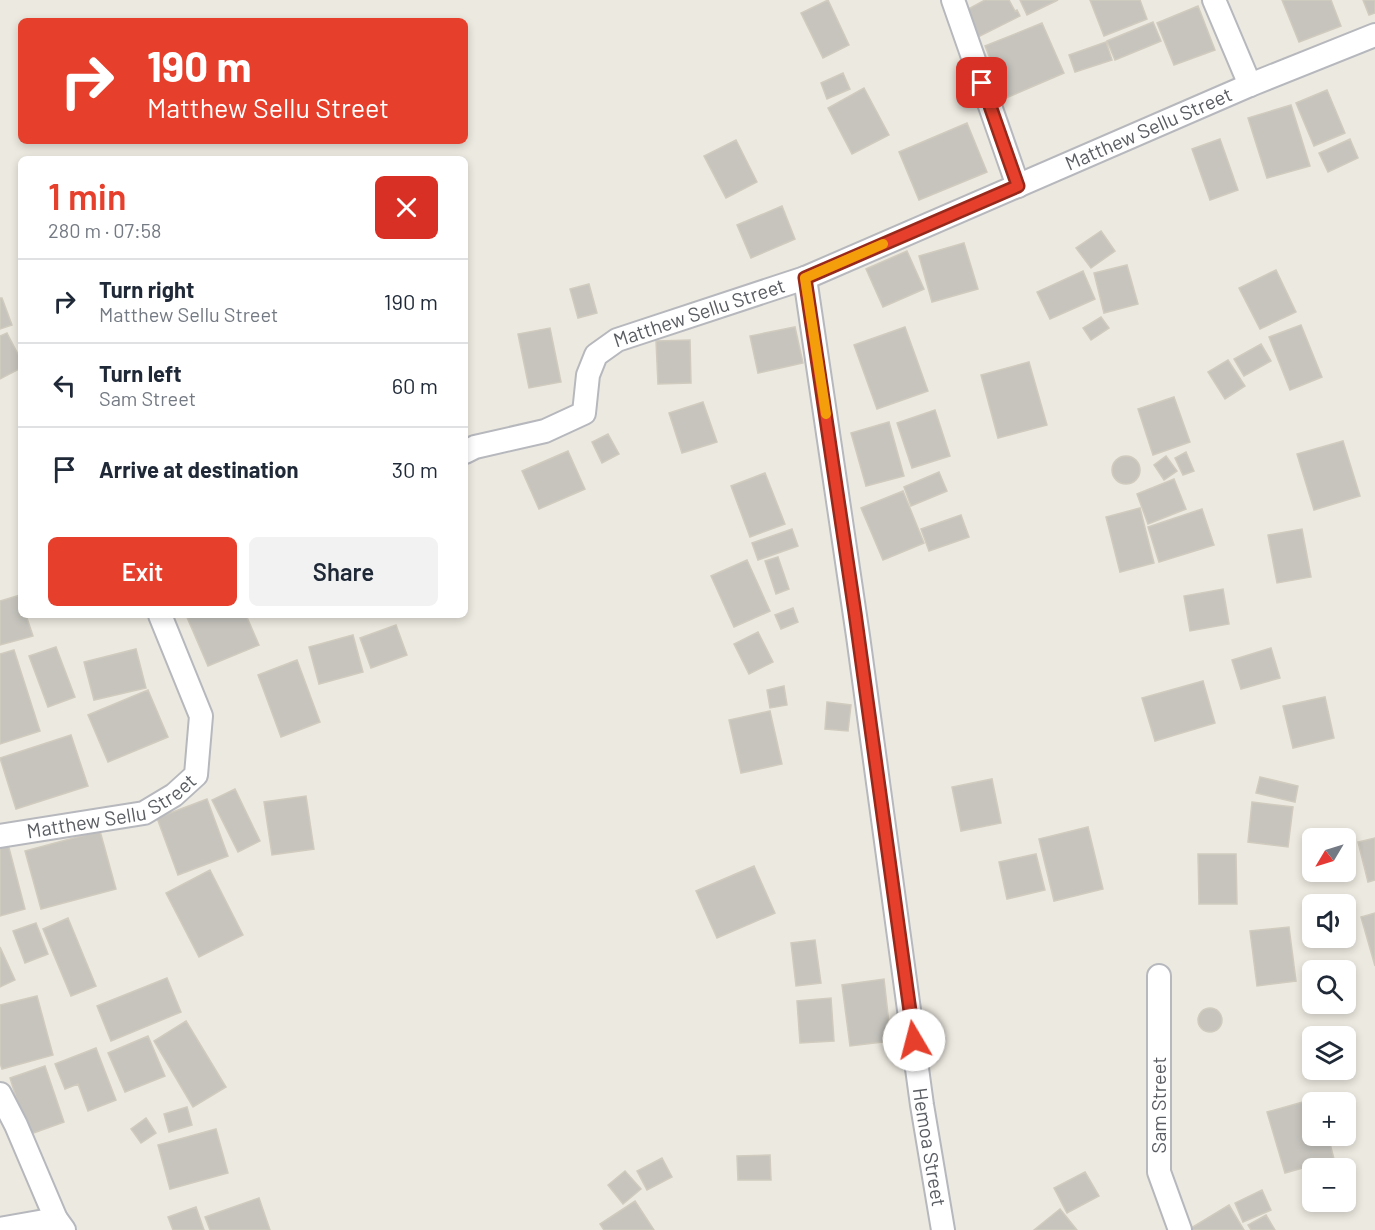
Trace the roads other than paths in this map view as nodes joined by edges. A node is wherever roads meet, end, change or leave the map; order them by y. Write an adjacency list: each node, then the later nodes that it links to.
1 (953, 0): 5 (street)
2 (1214, 0): 4 (street)
3 (1375, 35): 4 (street, Matthew Sellu Street)
4 (1250, 85): 5 (street, Matthew Sellu Street)
5 (1018, 186): 6 (street, Matthew Sellu Street)
6 (805, 278): 7 (street, Matthew Sellu Street); 14 (street, Hemoa Street)
7 (468, 450)
8 (161, 618): 9 (street, Matthew Sellu Street)
9 (0, 835)
10 (1159, 976): 15 (street, Sam Street)
11 (0, 1094): 12 (street)
12 (60, 1224): 13 (street)
13 (0, 1229)
14 (943, 1230)
15 (1180, 1230)

